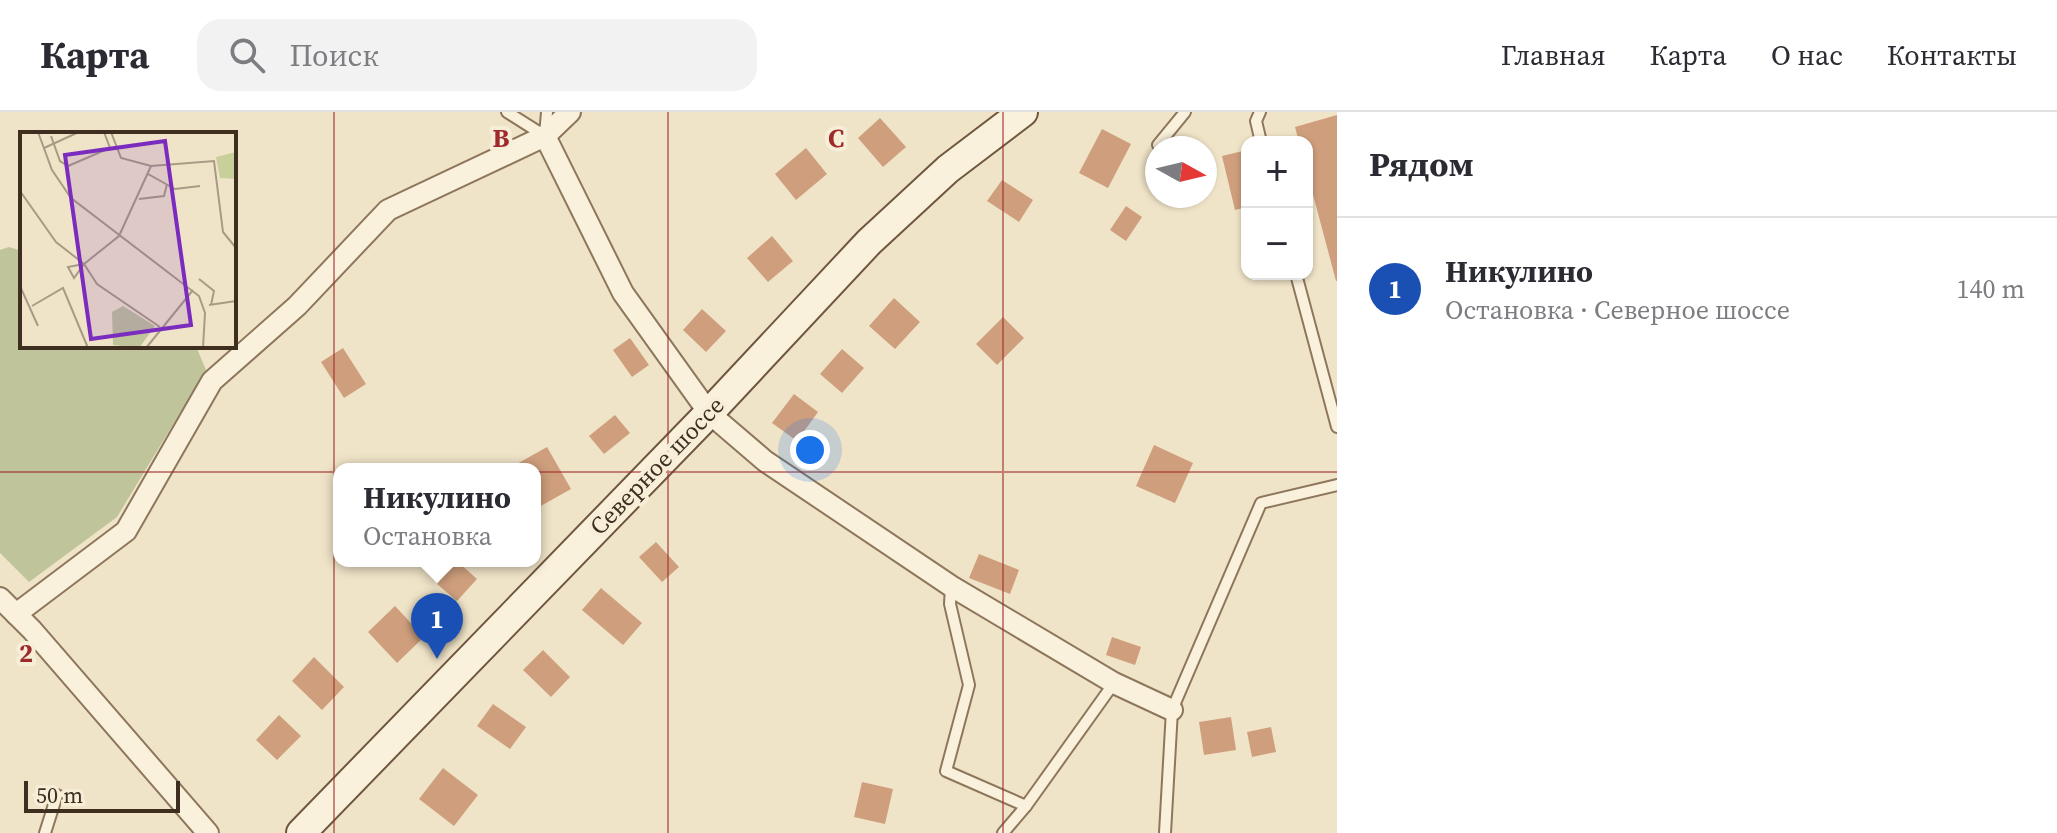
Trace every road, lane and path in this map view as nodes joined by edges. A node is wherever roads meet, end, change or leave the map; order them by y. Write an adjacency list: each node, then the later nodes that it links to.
1 (507, 112): 7 (lane)
2 (547, 112): 7 (lane)
3 (570, 112): 7 (street)
4 (1023, 112): 11 (main road, Северное шоссе)
5 (1185, 112): 8 (lane)
6 (1260, 112): 9 (lane)
7 (545, 136): 11 (street); 16 (street)
8 (1165, 136)
9 (1260, 136)
10 (1298, 280): 12 (lane)
11 (709, 413): 14 (street); 23 (main road, Северное шоссе)
12 (1337, 427)
13 (1337, 485): 18 (lane)
14 (951, 586): 17 (street); 20 (lane)
15 (0, 598): 16 (street)
16 (16, 614): 22 (street)
17 (1114, 683): 18 (street); 20 (lane)
18 (1172, 710): 25 (lane)
19 (57, 795): 21 (lane)
20 (1026, 806): 24 (lane)
21 (45, 833)
22 (208, 833)
23 (301, 833)
24 (1003, 833)
25 (1165, 833)

